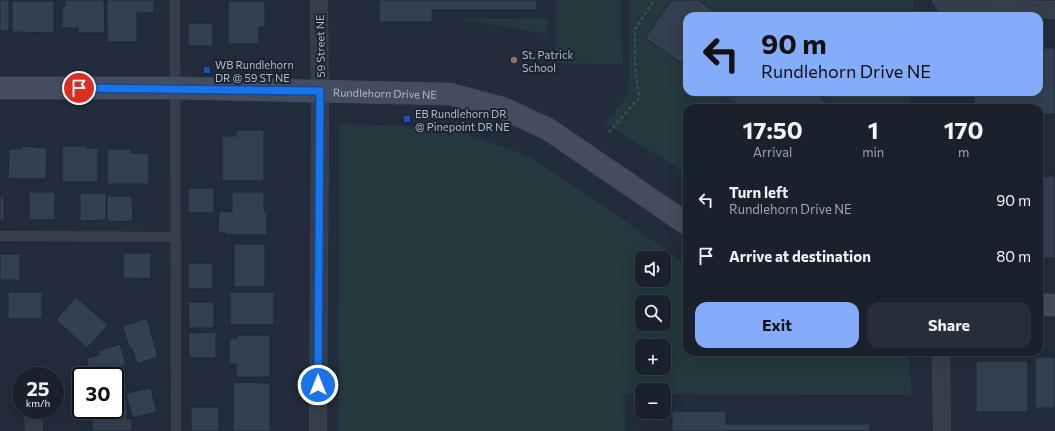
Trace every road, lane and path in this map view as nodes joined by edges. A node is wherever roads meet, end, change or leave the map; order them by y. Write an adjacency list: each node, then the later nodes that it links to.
1 (175, 0): 7 (lane)
2 (319, 0): 8 (street, 59 Street NE)
3 (654, 0): 9 (path)
4 (940, 0): 5 (street)
5 (1055, 10)
6 (0, 88): 7 (street, Rundlehorn Drive NE)
7 (175, 88): 8 (street, Rundlehorn Drive NE); 12 (lane)
8 (320, 91): 10 (street, Rundlehorn Drive NE); 19 (street, 59 Street NE)
9 (609, 132)
10 (683, 221)
11 (0, 236): 12 (lane)
12 (175, 237): 18 (lane)
13 (1043, 305): 14 (street)
14 (1055, 305)
15 (941, 356): 20 (street)
16 (33, 419): 17 (street)
17 (34, 431)
18 (176, 431)
19 (318, 431)
20 (942, 431)

